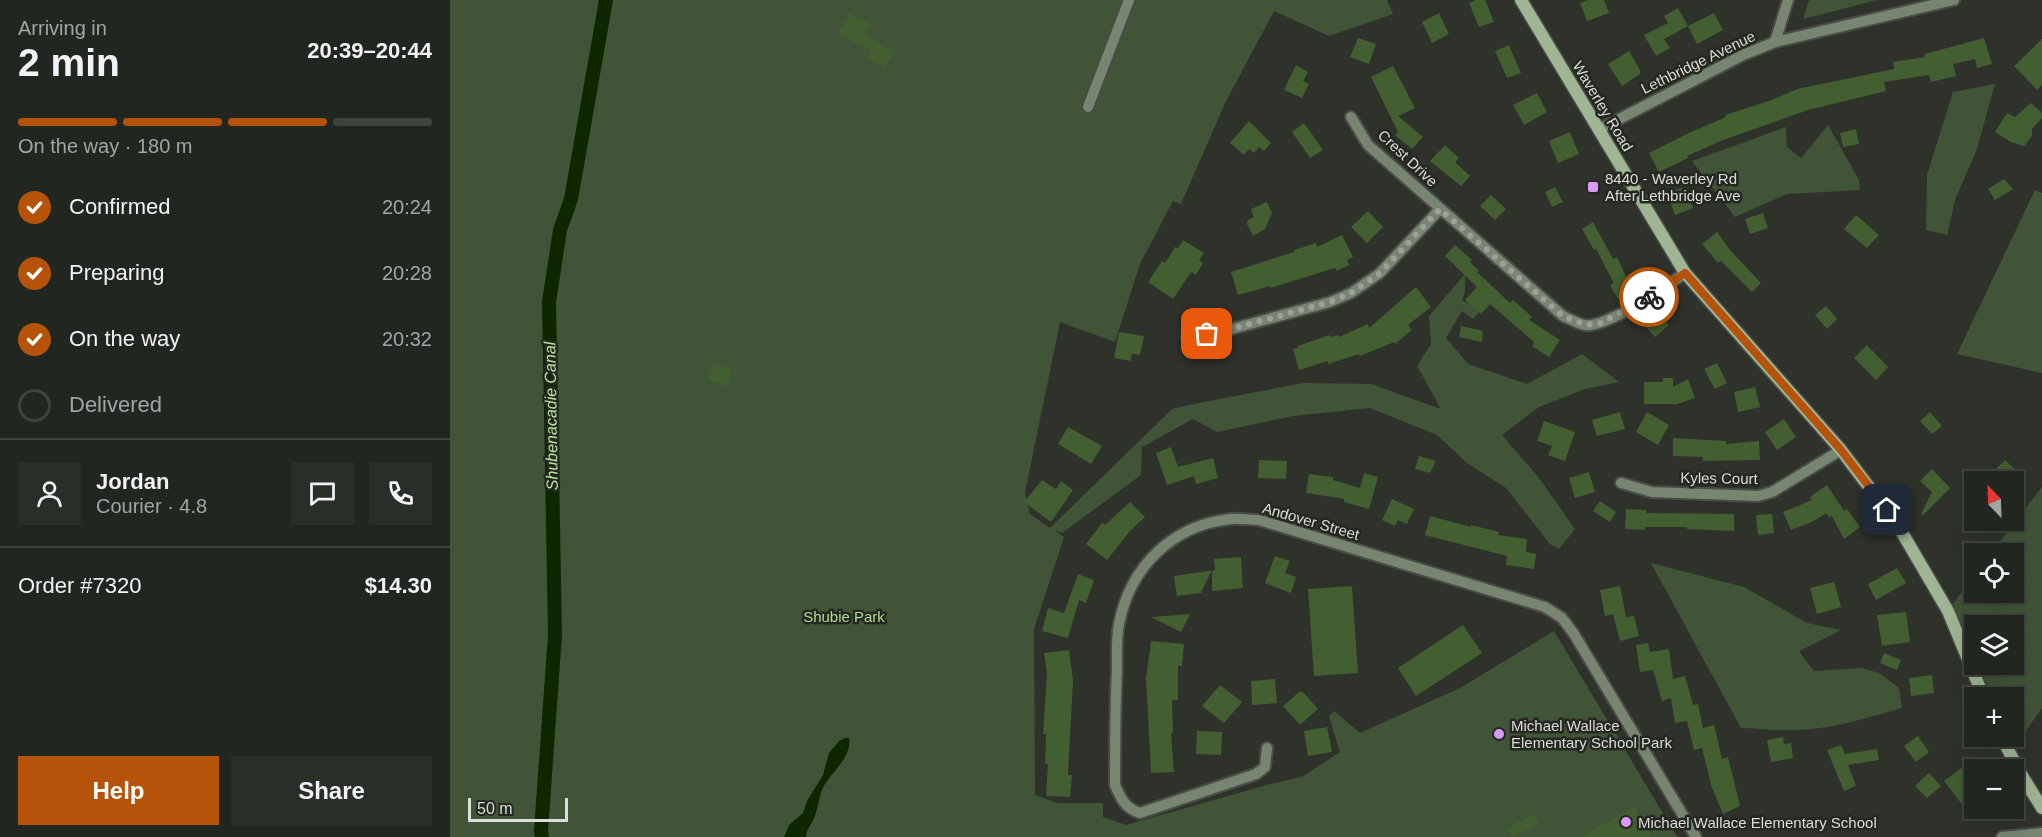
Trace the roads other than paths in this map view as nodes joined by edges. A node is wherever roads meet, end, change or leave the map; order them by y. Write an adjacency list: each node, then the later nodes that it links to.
1 (1129, 0): 6 (street)
2 (1521, 0): 8 (main road, Waverley Road)
3 (1788, 0): 5 (street)
4 (1954, 0): 5 (street, Lethbridge Avenue)
5 (1775, 42): 8 (street, Lethbridge Avenue)
6 (1088, 107)
7 (1350, 117): 9 (street, Crest Drive)
8 (1600, 129): 10 (main road, Waverley Road)
9 (1440, 209): 10 (street, Crest Drive); 11 (street)
10 (1685, 273): 12 (main road, Waverley Road)
11 (1187, 337)
12 (1841, 450): 13 (street, Kyles Court); 14 (main road, Waverley Road)
13 (1621, 483)
14 (1979, 687)
15 (2007, 747): 17 (main road)
16 (1267, 748): 19 (street, Andover Street)
17 (2042, 808)
18 (2042, 833): 20 (street)
19 (1696, 837)
20 (2001, 837)

